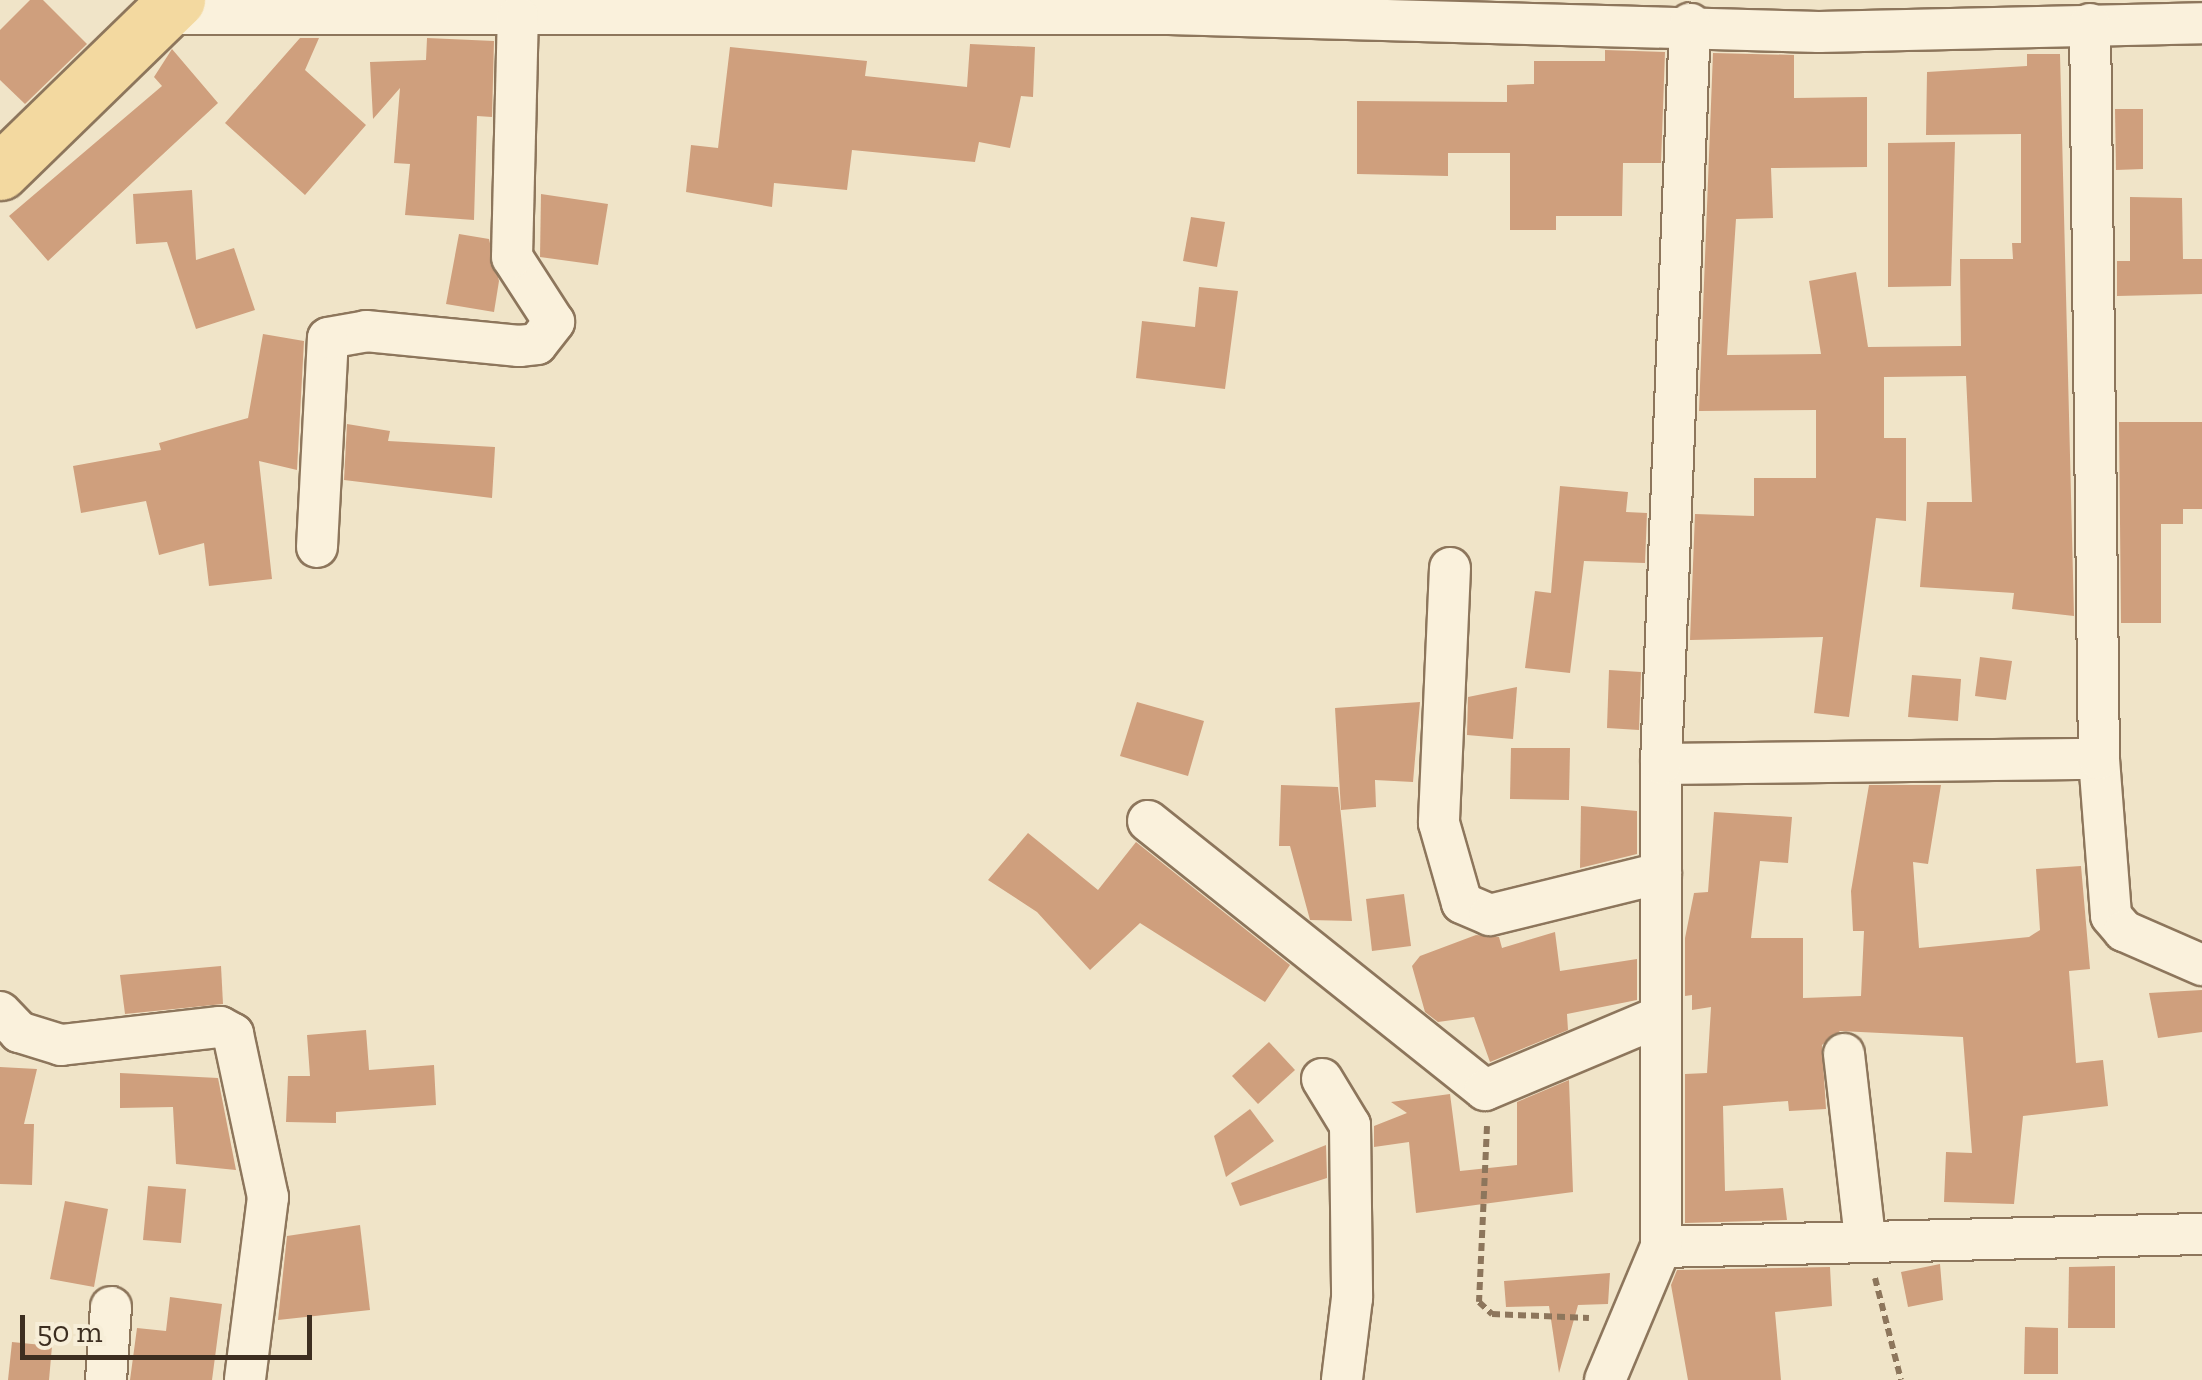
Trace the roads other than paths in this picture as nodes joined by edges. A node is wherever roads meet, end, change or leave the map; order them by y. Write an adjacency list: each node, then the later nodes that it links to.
1 (172, 7): 4 (street); 8 (main road)
2 (640, 7): 4 (street); 6 (street)
3 (1818, 16): 6 (street); 7 (street)
4 (518, 17): 9 (street)
5 (2202, 23): 7 (street)
6 (1690, 24): 12 (street)
7 (2090, 24): 11 (street)
8 (0, 172)
9 (317, 547)
10 (1450, 568): 14 (street)
11 (2099, 759): 12 (street); 15 (street)
12 (1661, 764): 14 (street)
13 (1148, 820): 17 (street)
14 (1662, 873): 17 (street)
15 (2202, 965)
16 (0, 1012): 25 (street)
17 (1659, 1017): 22 (street)
18 (1844, 1054): 21 (street)
19 (1322, 1080): 26 (street)
20 (2202, 1234): 21 (street)
21 (1865, 1238): 22 (street)
22 (1661, 1247): 27 (street)
23 (110, 1307): 24 (street)
24 (106, 1380)
25 (246, 1380)
26 (1342, 1380)
27 (1605, 1380)

